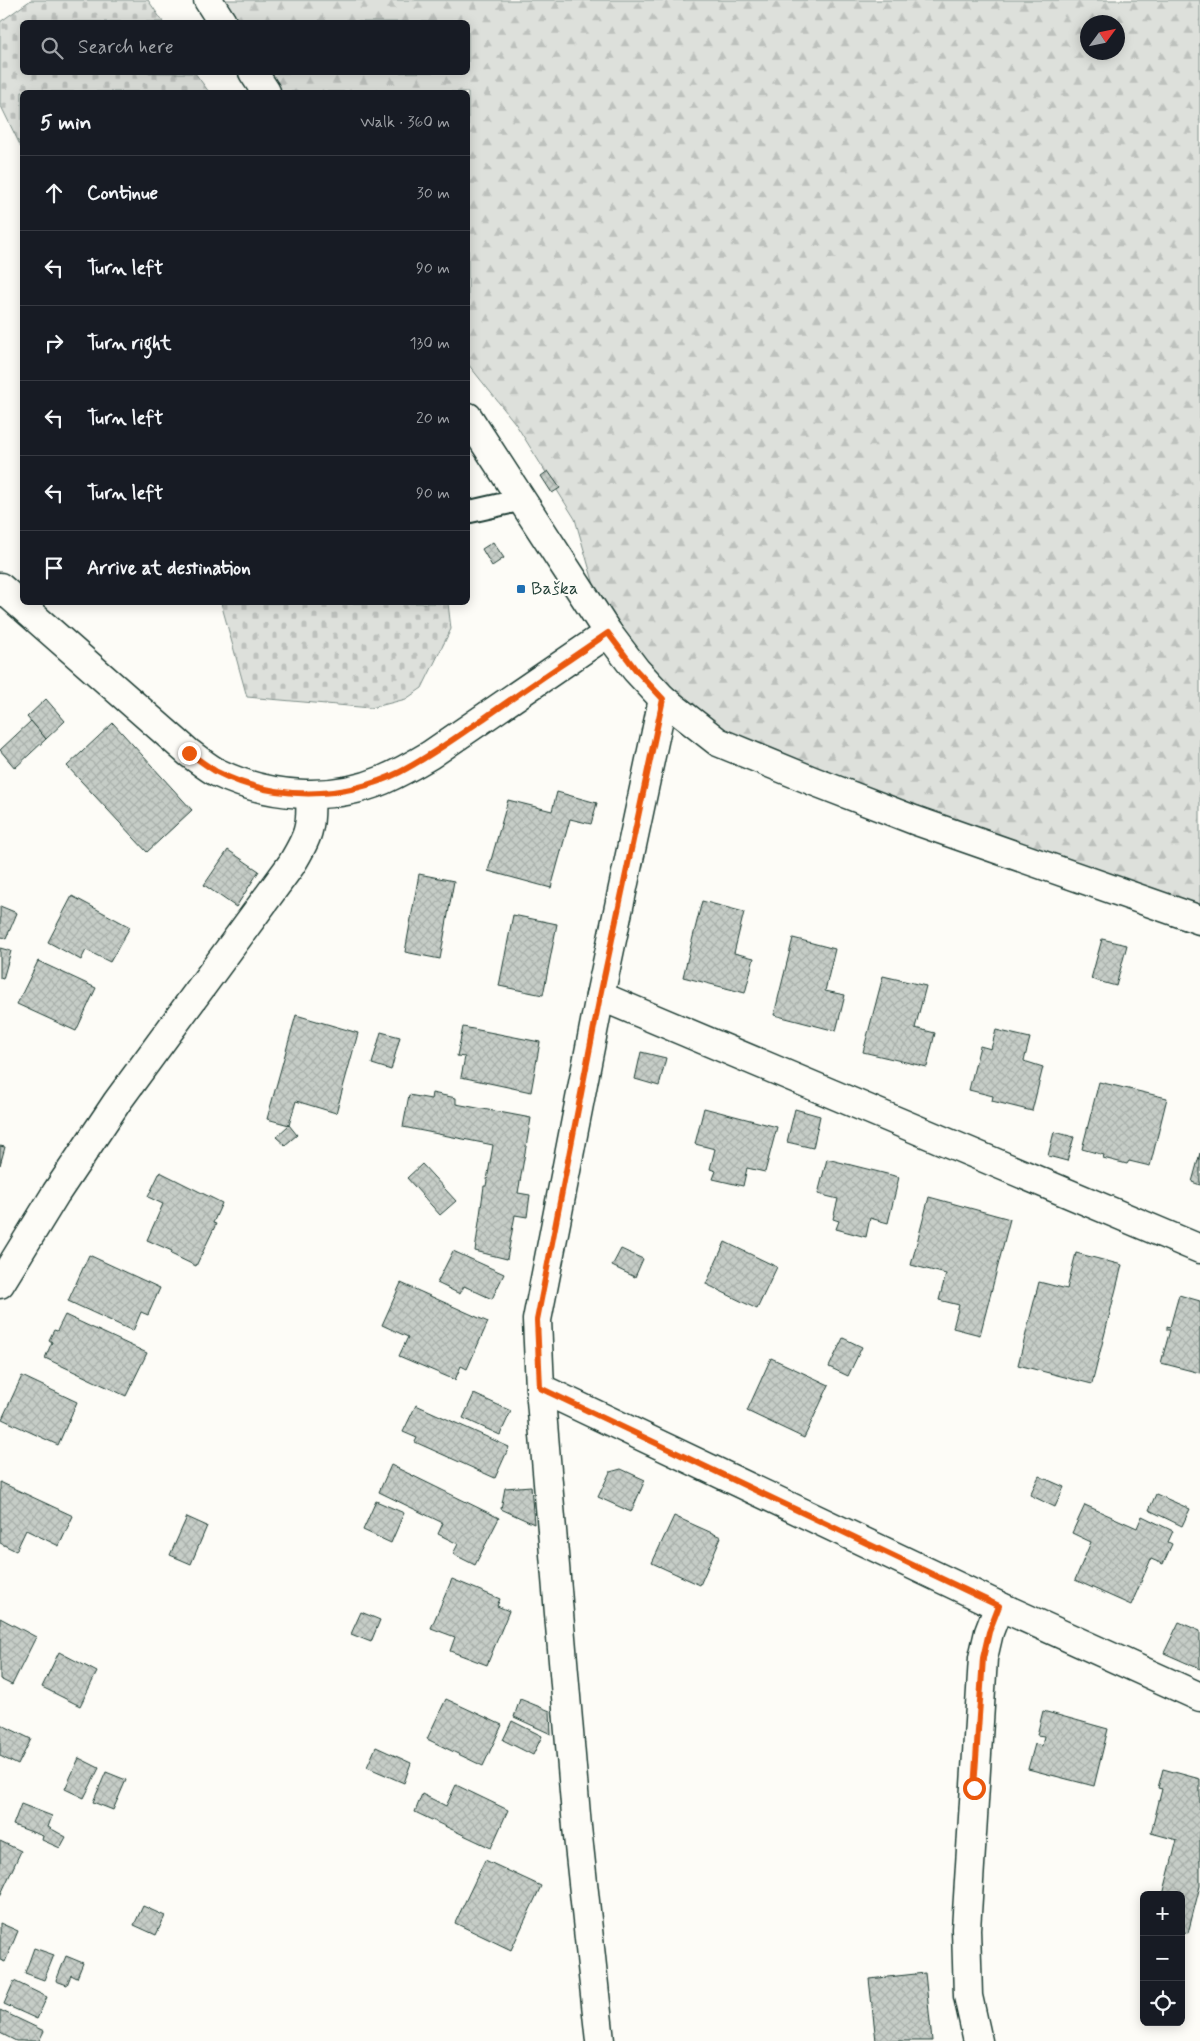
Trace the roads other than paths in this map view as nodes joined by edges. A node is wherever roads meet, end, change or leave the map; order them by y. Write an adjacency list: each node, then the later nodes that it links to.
1 (208, 0): 2 (street)
2 (221, 20)
3 (255, 75): 4 (street)
4 (265, 90)
5 (470, 421): 6 (street)
6 (521, 500): 7 (lane); 11 (street)
7 (470, 512)
8 (0, 587): 10 (street)
9 (20, 605): 13 (street)
10 (20, 605)
11 (608, 633): 12 (street); 13 (street)
12 (663, 699): 14 (street); 15 (street)
13 (310, 795): 17 (street)
14 (1200, 920)
15 (600, 996): 16 (street); 18 (street)
16 (1200, 1250)
17 (0, 1284)
18 (540, 1388): 19 (street); 21 (street)
19 (999, 1606): 20 (street); 22 (street)
20 (1200, 1697)
21 (600, 2041)
22 (978, 2041)

